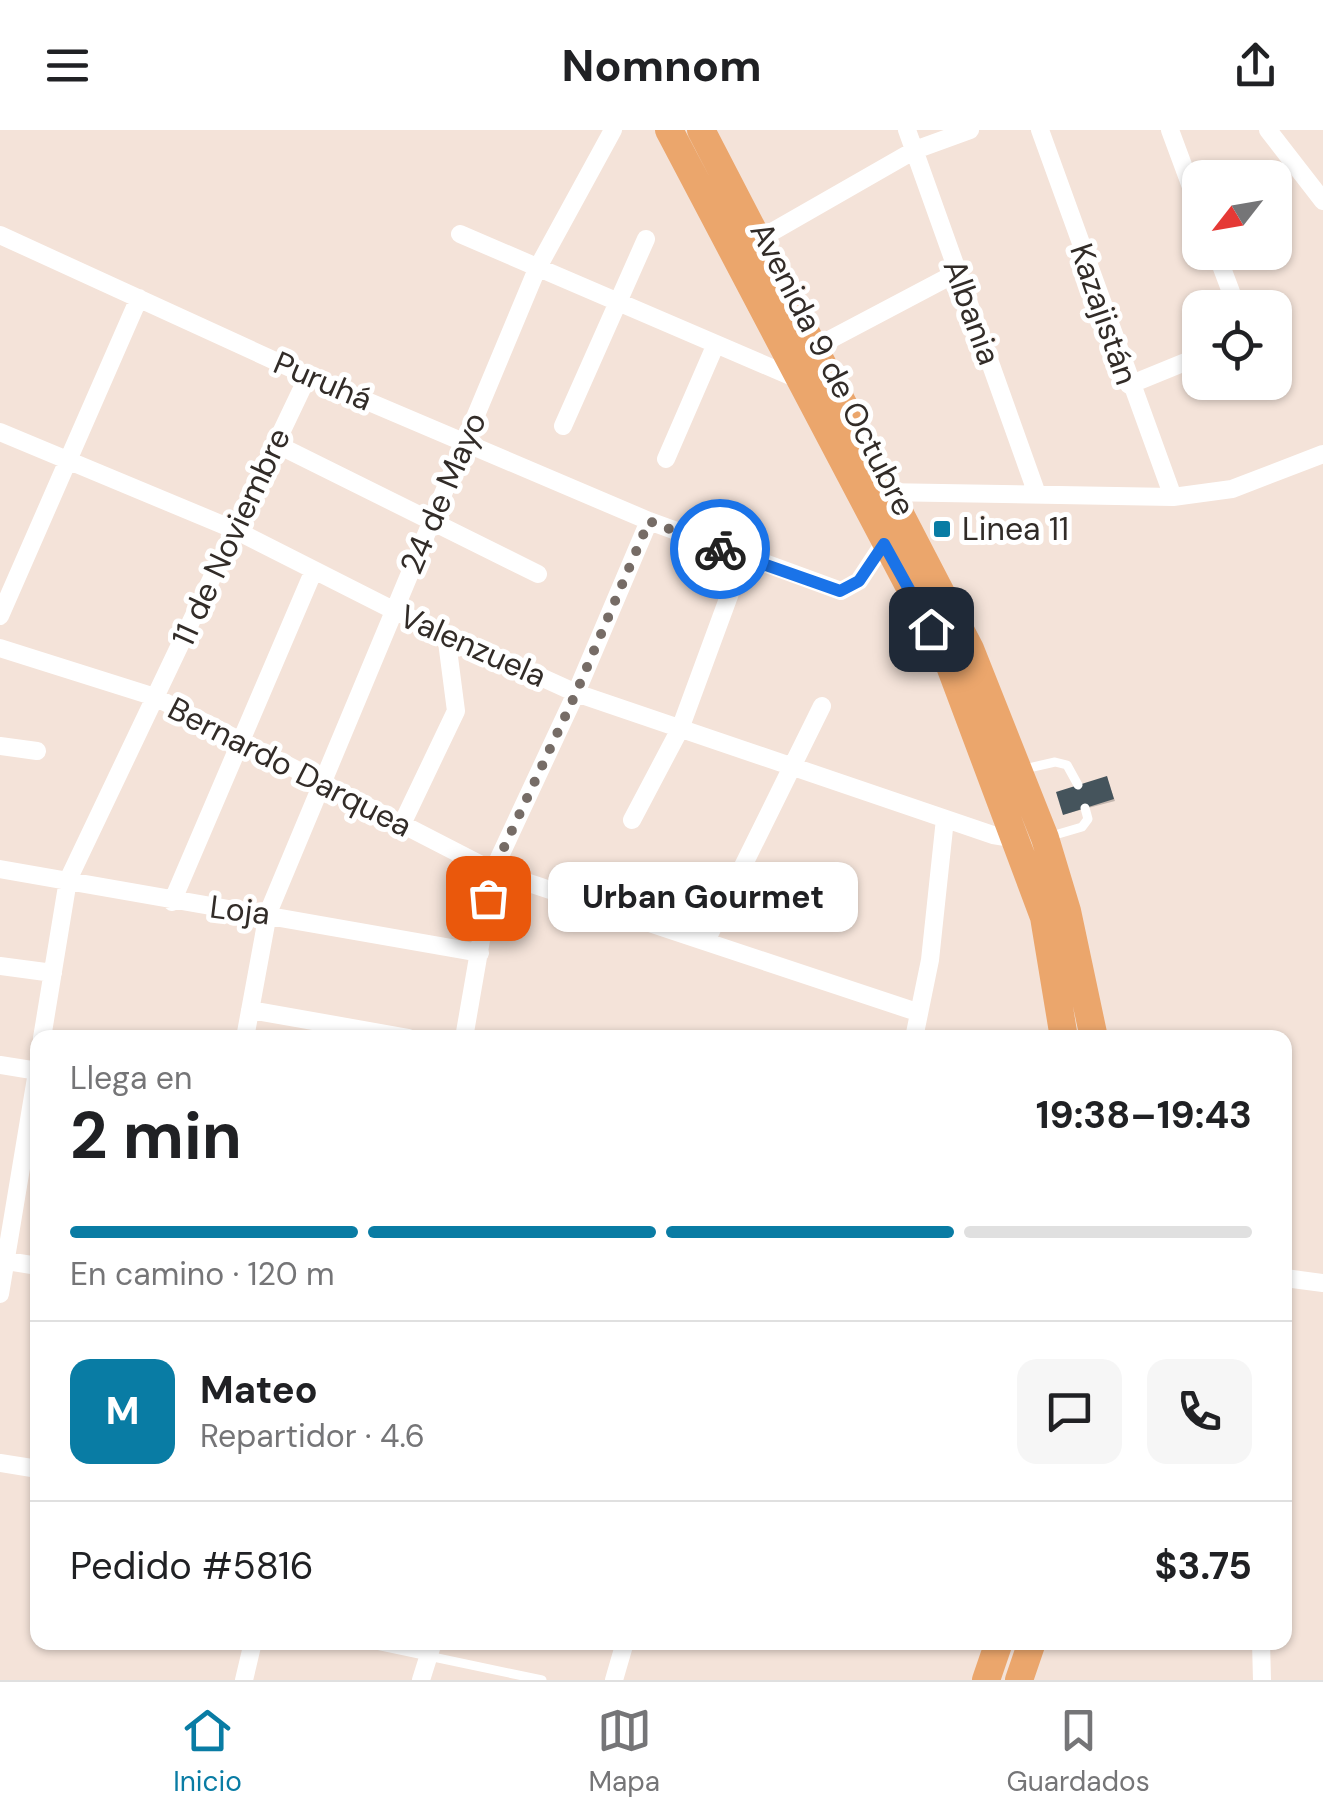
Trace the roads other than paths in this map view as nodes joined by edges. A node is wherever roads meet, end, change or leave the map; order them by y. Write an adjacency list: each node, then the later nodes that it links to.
1 (613, 130): 16 (street, 24 de Mayo)
2 (669, 130): 24 (main road, Avenida 9 de Octubre)
3 (907, 130): 9 (street, Albania)
4 (970, 130): 9 (street)
5 (1040, 130): 25 (street, Kazajistán)
6 (1170, 130): 10 (street)
7 (1268, 130): 11 (street)
8 (704, 131): 15 (main road, Avenida 9 de Octubre)
9 (915, 150): 15 (street); 17 (street, Albania)
10 (1182, 162)
11 (1323, 200)
12 (0, 234): 18 (street, Puruhá)
13 (460, 234): 16 (street)
14 (646, 238): 19 (street)
15 (758, 240): 21 (main road, Avenida 9 de Octubre)
16 (537, 269): 19 (street); 28 (street, 24 de Mayo)
17 (958, 272): 21 (street); 34 (street, Albania)
18 (138, 298): 23 (street, Puruhá); 31 (street)
19 (617, 304): 20 (street); 26 (street)
20 (715, 346): 24 (street); 32 (street)
21 (814, 348): 33 (main road, Avenida 9 de Octubre)
22 (1182, 363): 25 (street)
23 (308, 376): 28 (street, Puruhá); 29 (street, 11 de Noviembre)
24 (802, 381): 33 (main road, Avenida 9 de Octubre)
25 (1129, 385): 35 (street, Kazajistán)
26 (563, 426)
27 (0, 432): 31 (street, Valenzuela)
28 (466, 441): 36 (street, Puruhá); 37 (street, 24 de Mayo)
29 (276, 444): 37 (street); 38 (street, 11 de Noviembre)
30 (1323, 454): 35 (street)
31 (68, 459): 38 (street, Valenzuela); 44 (street)
32 (666, 459)
33 (873, 493): 34 (street); 39 (main road, Avenida 9 de Octubre); 55 (main road, Avenida 9 de Octubre)
34 (1037, 494): 35 (street)
35 (1173, 496)
36 (649, 521): 40 (street, Puruhá); 47 (street)
37 (430, 523): 42 (street); 43 (street, 24 de Mayo)
38 (235, 530): 41 (street, Valenzuela); 48 (street, 11 de Noviembre)
39 (884, 544): 40 (street, Puruhá); 62 (main road, Avenida 9 de Octubre)
40 (742, 558): 50 (street)
41 (314, 570): 43 (street, Valenzuela); 51 (street)
42 (538, 574)
43 (393, 610): 45 (street, Valenzuela); 56 (street, 24 de Mayo)
44 (0, 616)
45 (446, 634): 47 (street, Valenzuela); 61 (street)
46 (0, 648): 48 (street, Bernardo Darquea)
47 (576, 693): 50 (street, Valenzuela); 64 (street)
48 (155, 698): 51 (street, Bernardo Darquea); 65 (street, 11 de Noviembre)
49 (822, 706): 54 (street)
50 (680, 729): 54 (street, Valenzuela); 60 (street)
51 (238, 740): 56 (street, Bernardo Darquea); 66 (street)
52 (0, 746): 53 (street)
53 (37, 751)
54 (791, 766): 59 (street, Valenzuela); 68 (street)
55 (1018, 770): 57 (lane); 62 (main road, Avenida 9 de Octubre)
56 (322, 783): 61 (street, Bernardo Darquea); 67 (street, 24 de Mayo)
57 (1078, 785)
58 (1085, 808): 62 (lane)
59 (945, 819): 62 (street, Valenzuela); 73 (street)
60 (632, 820)
61 (402, 824): 64 (street, Bernardo Darquea)
62 (1032, 838): 79 (main road, Avenida 9 de Octubre); 80 (main road, Avenida 9 de Octubre)
63 (0, 868): 65 (street, Loja)
64 (493, 871): 68 (street, Bernardo Darquea); 69 (street)
65 (68, 880): 66 (street, Loja); 71 (street, 11 de Noviembre)
66 (172, 902): 67 (street, Loja)
67 (268, 913): 69 (street, Loja); 72 (street, 24 de Mayo)
68 (707, 939): 73 (street, Bernardo Darquea)
69 (480, 953): 77 (street)
70 (0, 966): 71 (street)
71 (53, 973): 74 (street, 11 de Noviembre)
72 (250, 1010): 75 (street, 24 de Mayo); 76 (street)
73 (917, 1012): 78 (street)
74 (43, 1030)
75 (246, 1030)
76 (364, 1030)
77 (466, 1030)
78 (915, 1030)
79 (1063, 1030)
80 (1092, 1030)
81 (0, 1065): 82 (street)
82 (30, 1068)
83 (30, 1108): 84 (street)
84 (3, 1260): 85 (street); 88 (street)
85 (30, 1265)
86 (1292, 1279): 87 (street)
87 (1323, 1283)
88 (0, 1294)
89 (0, 1463): 90 (street)
90 (30, 1468)
91 (251, 1650): 97 (street)
92 (430, 1650): 98 (street); 99 (lane)
93 (622, 1650): 100 (street)
94 (996, 1650): 101 (main road)
95 (1029, 1650): 102 (main road)
96 (1261, 1650): 103 (street)
97 (244, 1680)
98 (421, 1680)
99 (542, 1680)
100 (614, 1680)
101 (986, 1680)
102 (1019, 1680)
103 (1262, 1680)

